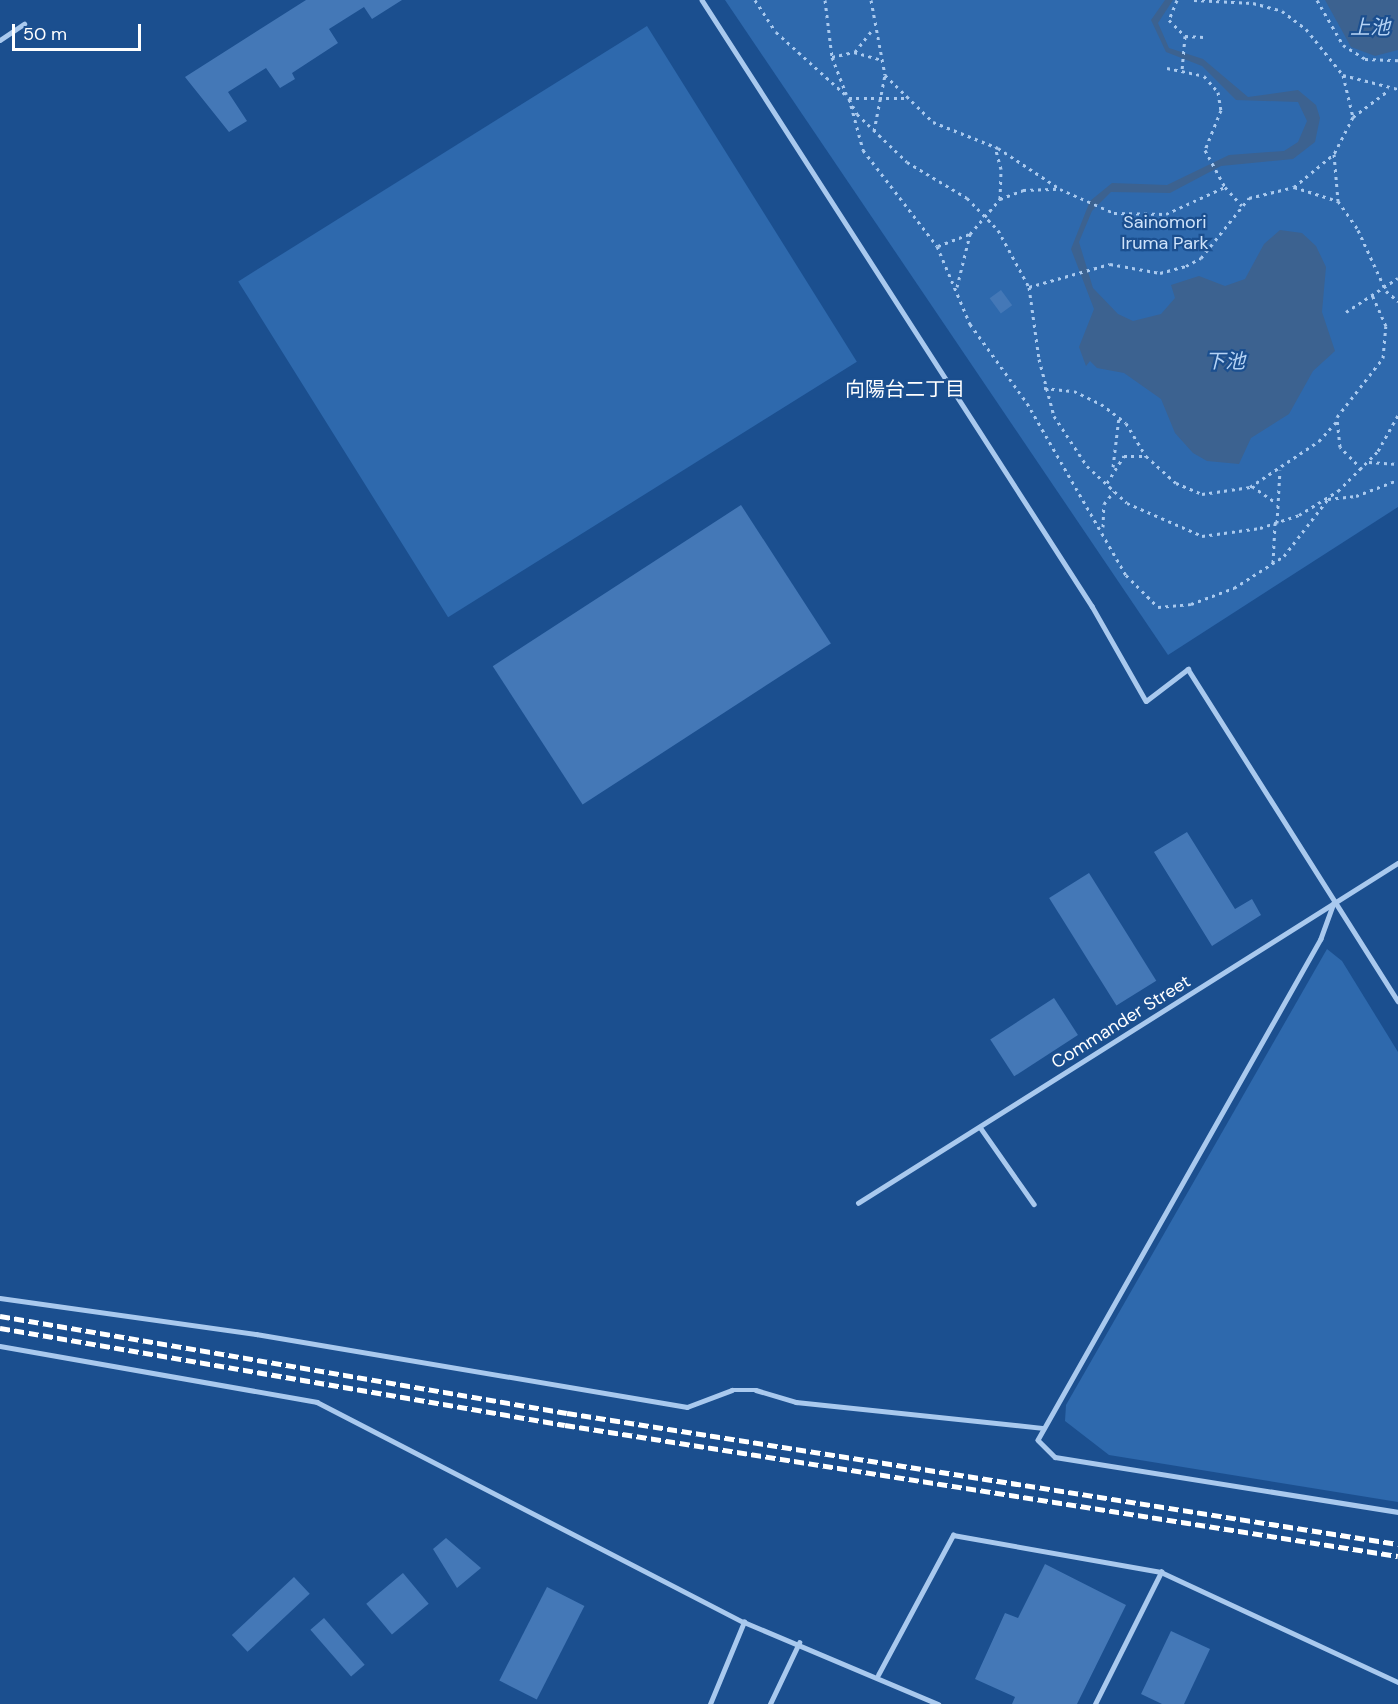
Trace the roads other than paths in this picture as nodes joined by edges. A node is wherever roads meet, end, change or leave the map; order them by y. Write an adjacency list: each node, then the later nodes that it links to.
1 (702, 0): 5 (lane)
2 (24, 24): 3 (lane)
3 (0, 40)
4 (1398, 863): 5 (lane, Commander Street)
5 (1334, 903): 6 (lane); 7 (lane, Commander Street); 12 (lane)
6 (1398, 1001)
7 (980, 1127): 8 (lane, Commander Street); 9 (lane)
8 (858, 1203)
9 (1034, 1204)
10 (0, 1298): 12 (lane)
11 (0, 1346): 15 (lane)
12 (1042, 1428): 13 (lane)
13 (1398, 1512)
14 (1161, 1572): 17 (lane); 18 (lane); 22 (lane)
15 (744, 1622): 16 (lane); 19 (lane)
16 (799, 1644): 17 (lane); 20 (lane)
17 (878, 1675): 21 (lane)
18 (1398, 1682)
19 (710, 1704)
20 (770, 1704)
21 (938, 1704)
22 (1095, 1704)

